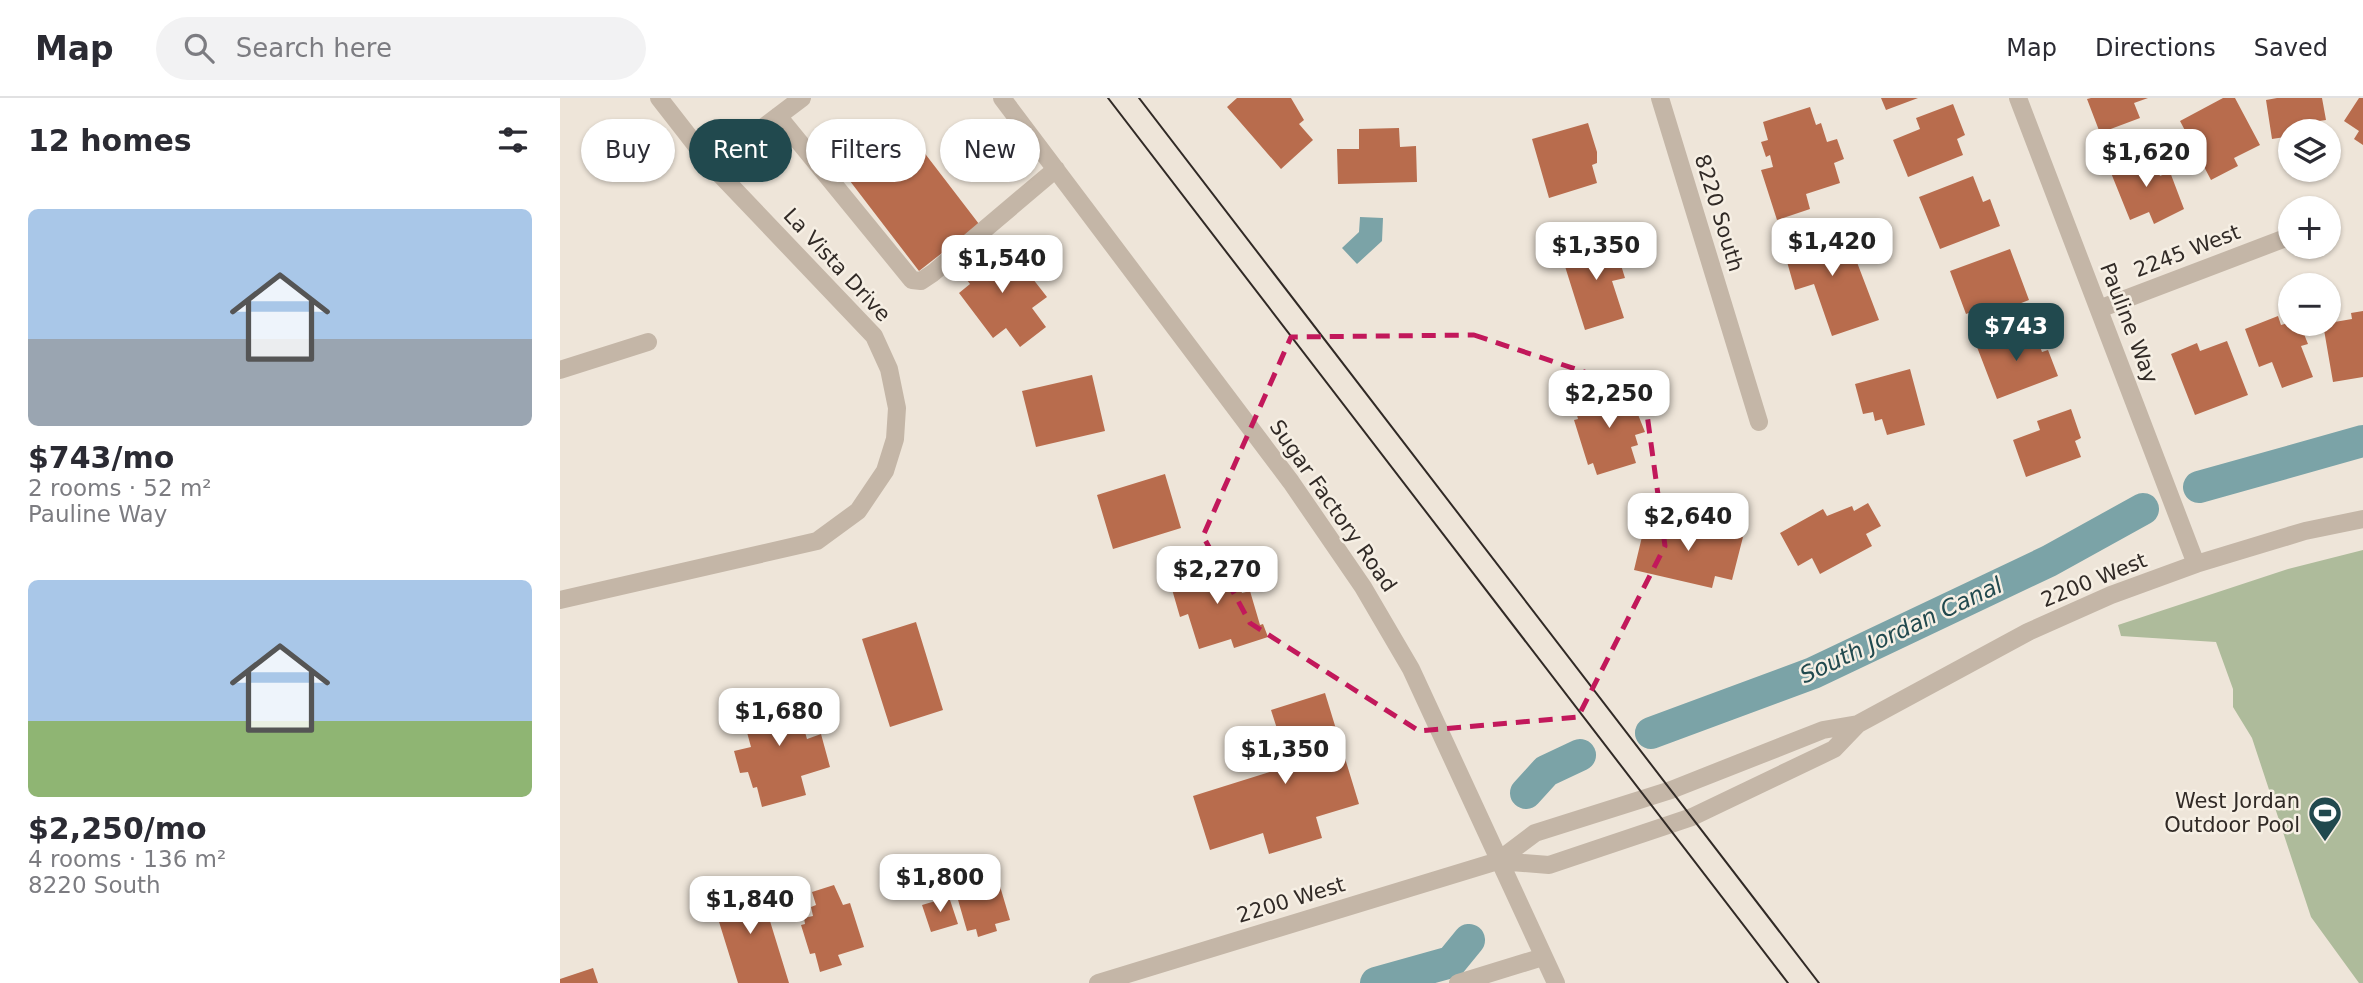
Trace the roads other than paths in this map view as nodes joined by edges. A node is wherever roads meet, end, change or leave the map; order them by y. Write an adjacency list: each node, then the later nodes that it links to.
1 (659, 98): 8 (street, La Vista Drive)
2 (802, 98): 6 (street)
3 (1002, 98): 9 (street, Sugar Factory Road)
4 (1660, 98): 15 (street, 8220 South)
5 (2018, 98): 12 (street, Pauline Way)
6 (778, 116): 7 (street); 9 (street)
7 (774, 119)
8 (689, 136)
9 (1056, 169): 20 (street, Sugar Factory Road)
10 (727, 182): 18 (street, La Vista Drive)
11 (2278, 241): 12 (street, 2245 West)
12 (2099, 309): 17 (street, Pauline Way)
13 (649, 342): 14 (street)
14 (560, 370)
15 (1759, 422)
16 (2363, 519): 17 (street, 2200 West)
17 (2196, 564): 19 (street, 2200 West)
18 (560, 600)
19 (1858, 724): 20 (street, 2200 West); 20 (street, 2200 West)
20 (1498, 861): 21 (street, Sugar Factory Road); 22 (street, 2200 West)
21 (1543, 957): 23 (street); 24 (street, Sugar Factory Road)
22 (1098, 983)
23 (1458, 983)
24 (1556, 983)

